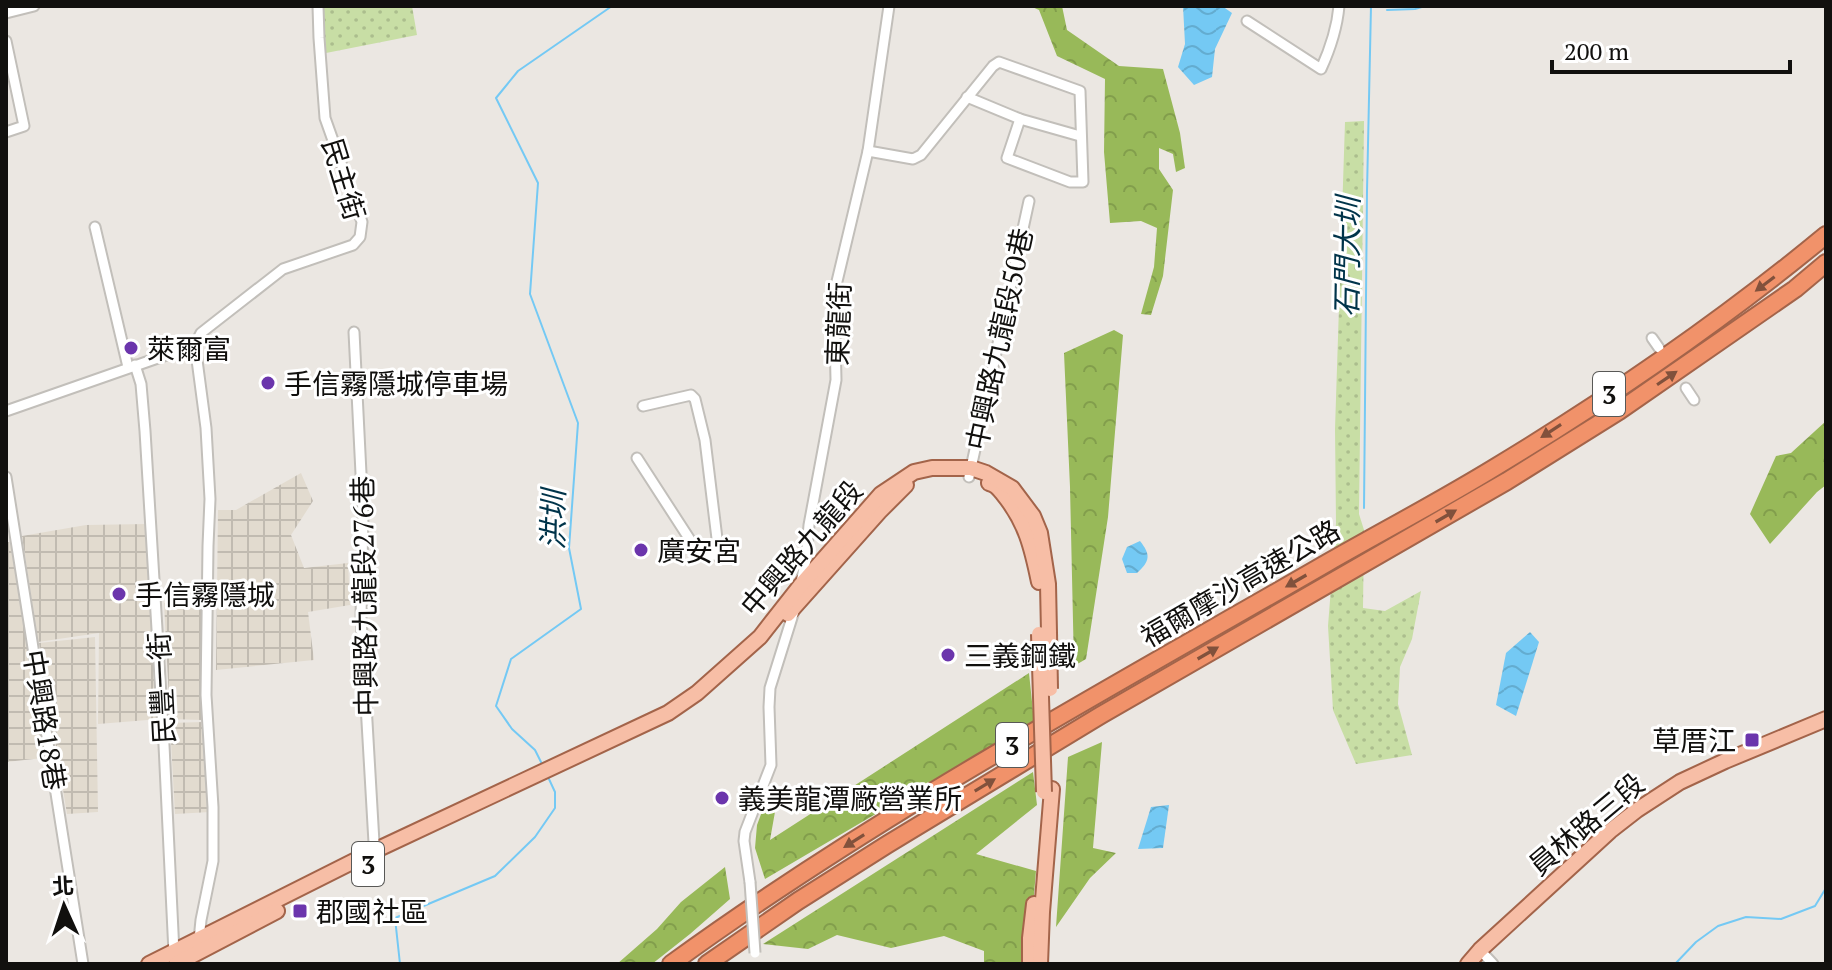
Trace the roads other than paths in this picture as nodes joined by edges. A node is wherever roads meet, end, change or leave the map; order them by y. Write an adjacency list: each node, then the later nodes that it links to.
1 (34, 6): 5 (street)
2 (318, 6): 19 (street, 民主街)
3 (889, 6): 12 (street, 東龍街)
4 (1339, 6): 6 (street)
5 (6, 13)
6 (1247, 21)
7 (6, 41): 10 (street)
8 (967, 97): 9 (street); 11 (street); 12 (street)
9 (1020, 119): 11 (street); 11 (street)
10 (6, 132)
11 (1080, 136)
12 (868, 151): 29 (street, 東龍街)
13 (1029, 201): 27 (street, 中興路九龍段50巷)
14 (95, 227): 21 (street, 民豐一街)
15 (1826, 235): 38 (highway, 福爾摩沙高速公路 / 3, one-way to 38)
16 (1826, 263): 39 (highway, 福爾摩沙高速公路 / 3, one-way to 16)
17 (354, 332): 32 (street, 中興路九龍段276巷)
18 (1652, 338): 20 (street)
19 (195, 345): 21 (street, 民主街); 33 (street)
20 (1659, 348)
21 (131, 366): 25 (street, 民主街); 35 (street, 民豐一街)
22 (1686, 388): 23 (street)
23 (1694, 400)
24 (643, 406): 26 (street)
25 (6, 411)
26 (637, 458)
27 (970, 473): 29 (main road, 中興路九龍段 / 3); 31 (main road, 中興路九龍段 / 3, bridge)
28 (6, 477): 36 (street, 中興路18巷)
29 (798, 596): 32 (main road, 中興路九龍段 / 3); 40 (street, 東龍街, bridge)
30 (1826, 719): 34 (main road, 員林路三段)
31 (1048, 790): 41 (main road, 3); 42 (main road, 3)
32 (374, 856): 33 (main road, 3)
33 (200, 945): 35 (main road, 3)
34 (1480, 950): 43 (main road, 員林路三段); 44 (main road, 員林路三段); 45 (street)
35 (173, 960): 37 (main road, 3)
36 (83, 964)
37 (149, 964)
38 (671, 964)
39 (707, 964)
40 (751, 964)
41 (1030, 964)
42 (1040, 964)
43 (1459, 964)
44 (1468, 964)
45 (1493, 964)

